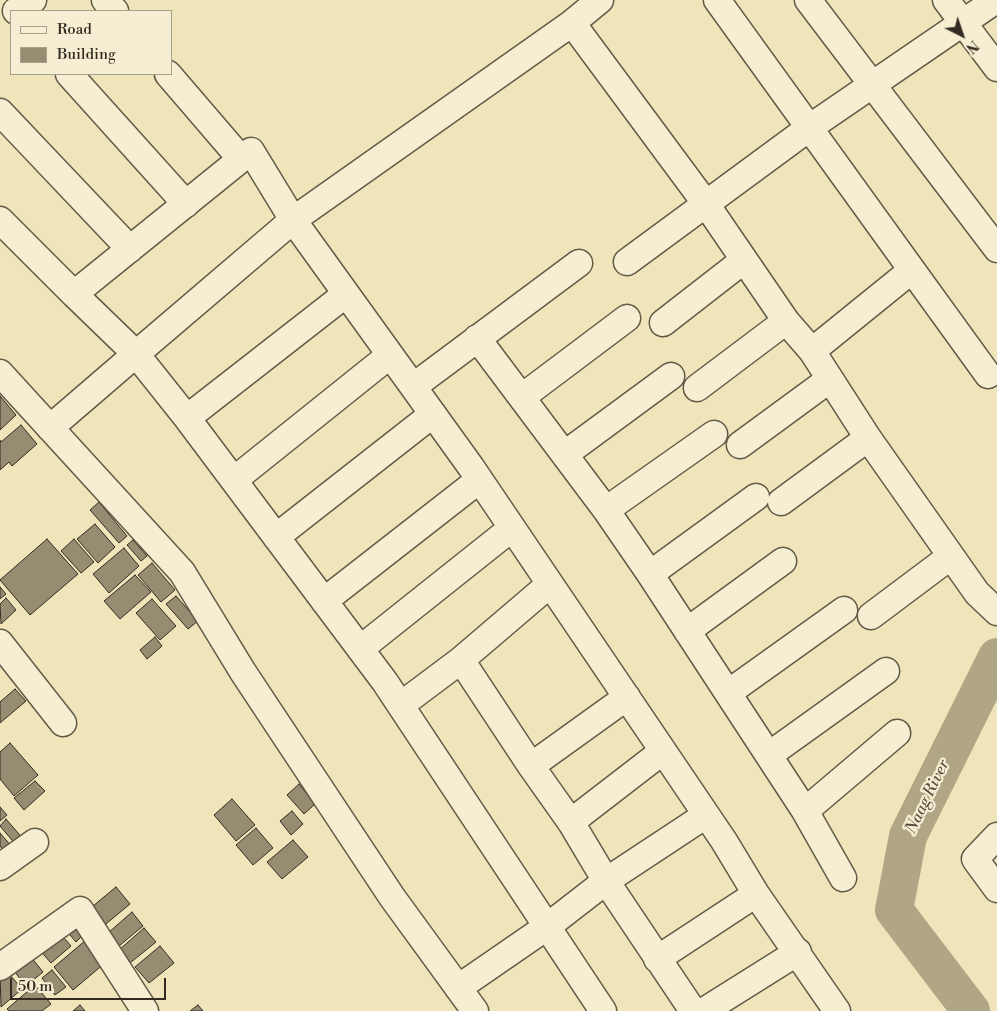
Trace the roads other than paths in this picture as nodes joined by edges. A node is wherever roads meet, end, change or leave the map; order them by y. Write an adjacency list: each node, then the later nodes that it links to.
1 (33, 0): 8 (street)
2 (106, 0): 9 (street)
3 (717, 0): 16 (street)
4 (808, 0): 14 (street)
5 (946, 0): 10 (street)
6 (996, 0): 10 (street)
7 (587, 8): 19 (street); 21 (street)
8 (18, 10)
9 (114, 10)
10 (964, 23): 11 (street); 14 (street)
11 (997, 68)
12 (70, 75): 18 (street)
13 (169, 75): 17 (street)
14 (873, 83): 16 (street); 23 (street)
15 (0, 112): 22 (street)
16 (809, 128): 19 (street); 27 (street)
17 (241, 159): 18 (street); 21 (street)
18 (186, 204): 22 (street)
19 (706, 204): 24 (street); 25 (street)
20 (0, 220): 28 (street)
21 (293, 220): 29 (street); 35 (street)
22 (130, 249): 28 (street)
23 (997, 249)
24 (744, 260): 31 (street); 32 (street)
25 (627, 262)
26 (580, 263): 33 (street)
27 (912, 270): 34 (street); 38 (street)
28 (74, 294): 35 (street)
29 (346, 294): 36 (street); 45 (street)
30 (627, 318): 43 (street)
31 (786, 321): 34 (street); 42 (street)
32 (663, 323)
33 (477, 338): 41 (street); 43 (street)
34 (812, 351): 40 (street)
35 (136, 354): 45 (street); 46 (street)
36 (390, 356): 41 (street); 51 (street)
37 (0, 373): 46 (street)
38 (988, 375)
39 (671, 376): 50 (street)
40 (830, 379): 48 (street); 49 (street)
41 (414, 386): 44 (street)
42 (697, 388)
43 (522, 397): 50 (street)
44 (433, 414): 52 (street); 57 (street)
45 (187, 418): 51 (street)
46 (50, 428): 93 (street)
47 (714, 434): 55 (street)
48 (868, 438): 54 (street); 58 (street)
49 (740, 445)
50 (565, 454): 55 (street)
51 (234, 480): 57 (street)
52 (479, 480): 56 (street); 62 (street)
53 (756, 497): 60 (street)
54 (782, 502)
55 (606, 510): 60 (street)
56 (512, 528): 61 (street); 68 (street)
57 (276, 537): 62 (street)
58 (951, 556): 64 (street); 65 (street)
59 (783, 561): 66 (street)
60 (650, 574): 66 (street)
61 (550, 584): 69 (street); 72 (street)
62 (324, 601): 68 (street)
63 (844, 610): 71 (street)
64 (997, 612)
65 (871, 616)
66 (687, 631): 71 (street)
67 (0, 643): 74 (street)
68 (360, 649): 73 (street)
69 (461, 660): 73 (street); 78 (street)
70 (886, 671): 77 (street)
71 (728, 693): 77 (street)
72 (627, 698): 76 (street); 78 (street)
73 (400, 705): 89 (street)
74 (63, 723)
75 (897, 733): 79 (street)
76 (663, 751): 80 (street); 81 (street)
77 (769, 755): 79 (street)
78 (531, 766): 81 (street)
79 (805, 811): 85 (street)
80 (706, 815): 86 (street); 88 (street)
81 (572, 824): 86 (street)
82 (997, 836): 87 (street)
83 (35, 842): 84 (street)
84 (0, 867)
85 (843, 878)
86 (606, 881): 89 (street); 91 (street)
87 (997, 889)
88 (756, 894): 90 (street); 91 (street)
89 (548, 926): 93 (street); 97 (street)
90 (798, 952): 94 (street); 99 (street)
91 (657, 959): 98 (street)
92 (0, 967): 95 (street)
93 (458, 988): 96 (street)
94 (836, 1010)
95 (145, 1011)
96 (475, 1011)
97 (603, 1011)
98 (693, 1011)
99 (704, 1011)

